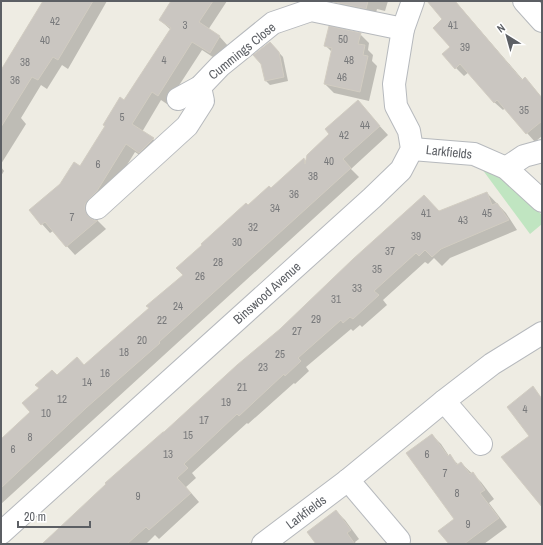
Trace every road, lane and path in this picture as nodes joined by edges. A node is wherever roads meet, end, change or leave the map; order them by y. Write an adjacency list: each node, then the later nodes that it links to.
1 (413, 1): 4 (street)
2 (524, 1): 3 (street)
3 (542, 21)
4 (403, 29): 5 (street, Cummings Close); 7 (street)
5 (200, 86): 6 (street, Cummings Close); 11 (street)
6 (178, 99)
7 (412, 149): 9 (street, Larkfields); 16 (street, Binswood Avenue)
8 (542, 151): 9 (street)
9 (506, 168): 10 (street, Larkfields)
10 (542, 201)
11 (97, 208)
12 (542, 333): 13 (street, Larkfields)
13 (444, 401): 14 (street); 15 (street, Larkfields)
14 (481, 444)
15 (348, 480): 17 (street); 18 (street, Larkfields)
16 (1, 533)
17 (399, 540)
18 (263, 544)

